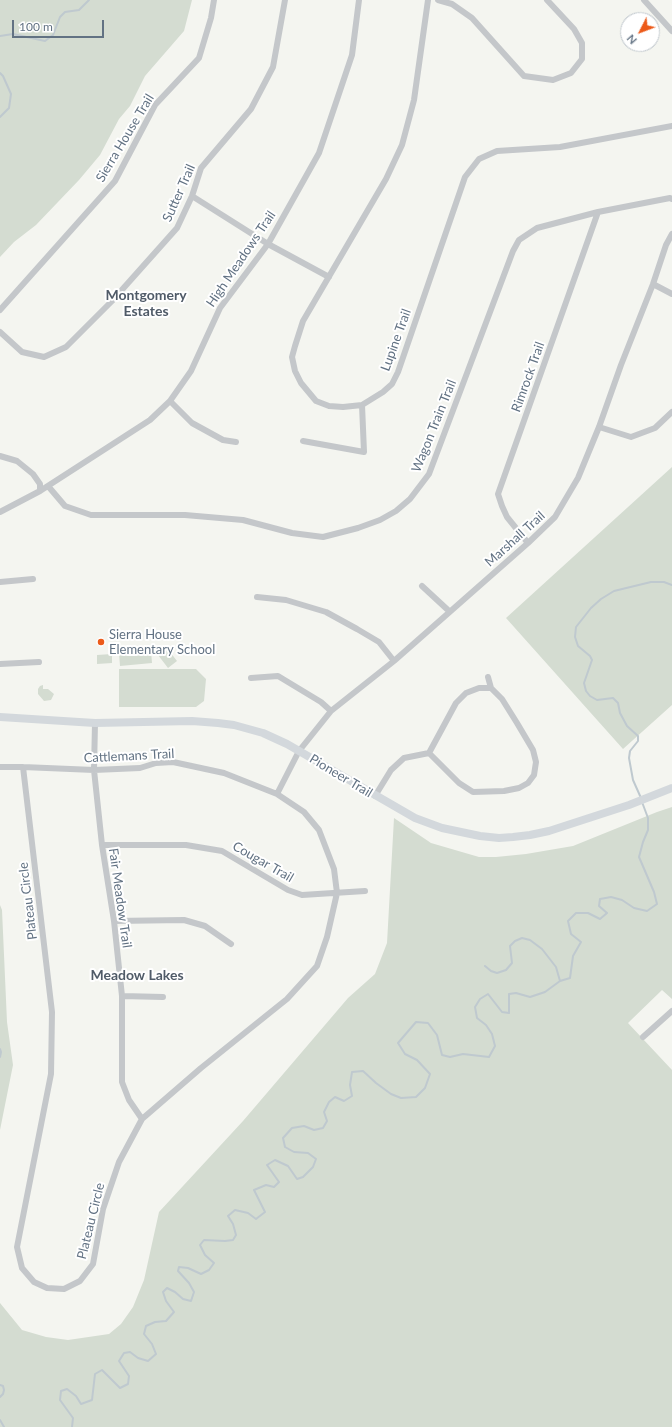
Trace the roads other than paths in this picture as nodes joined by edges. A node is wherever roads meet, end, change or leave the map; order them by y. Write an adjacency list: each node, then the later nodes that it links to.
1 (214, 0): 18 (street, Sierra House Trail)
2 (285, 0): 10 (street, Sutter Trail)
3 (359, 0): 14 (street, High Meadows Trail)
4 (428, 0): 15 (street, Lupine Trail)
5 (438, 0): 6 (street)
6 (547, 0)
7 (644, 0): 8 (street)
8 (672, 31)
9 (672, 126): 21 (street, Lupine Trail)
10 (192, 196): 14 (street); 19 (street, Sutter Trail)
11 (672, 199): 12 (street, Wagon Train Trail)
12 (598, 212): 27 (street, Wagon Train Trail); 30 (street, Rimrock Trail)
13 (672, 234): 16 (street, Marshall Trail)
14 (268, 244): 15 (street); 20 (street, High Meadows Trail)
15 (329, 277): 21 (street, Lupine Trail)
16 (653, 284): 17 (street); 23 (street, Marshall Trail)
17 (672, 294)
18 (0, 310)
19 (0, 332)
20 (170, 401): 25 (street); 27 (street, High Meadows Trail)
21 (362, 405): 24 (street)
22 (672, 412): 23 (street)
23 (599, 427): 30 (street, Marshall Trail)
24 (303, 441)
25 (236, 442)
26 (0, 456): 28 (street)
27 (48, 486): 28 (street, High Meadows Trail)
28 (40, 491): 29 (street, High Meadows Trail)
29 (0, 512)
30 (528, 543): 35 (street, Marshall Trail)
31 (33, 579): 32 (street)
32 (0, 582)
33 (422, 586): 35 (street)
34 (257, 596): 36 (street)
35 (449, 611): 36 (street, Marshall Trail)
36 (394, 661): 42 (street, Marshall Trail)
37 (39, 662): 38 (street)
38 (0, 664)
39 (488, 677): 41 (street)
40 (252, 678): 42 (street)
41 (490, 688): 46 (street); 46 (street)
42 (331, 711): 45 (street, Marshall Trail)
43 (0, 717): 44 (main road, Pioneer Trail)
44 (95, 723): 45 (main road, Pioneer Trail); 49 (street, Fair Meadow Trail)
45 (299, 751): 51 (street, Marshall Trail); 52 (main road, Pioneer Trail)
46 (429, 754): 52 (street)
47 (0, 767): 48 (street, Cattlemans Trail)
48 (23, 767): 49 (street, Cattlemans Trail); 62 (street, Plateau Circle)
49 (94, 770): 51 (street, Cattlemans Trail); 53 (street, Fair Meadow Trail)
50 (672, 788): 52 (main road, Pioneer Trail)
51 (277, 794): 55 (street, Cattlemans Trail)
52 (375, 796)
53 (102, 844): 55 (street, Cougar Trail); 56 (street, Fair Meadow Trail)
54 (365, 891): 55 (street, Cougar Trail)
55 (337, 893): 62 (street, Plateau Circle)
56 (114, 921): 57 (street); 58 (street, Fair Meadow Trail)
57 (231, 944)
58 (122, 996): 59 (street); 62 (street, Fair Meadow Trail)
59 (163, 997)
60 (672, 1011): 61 (street)
61 (643, 1037)
62 (142, 1119)

